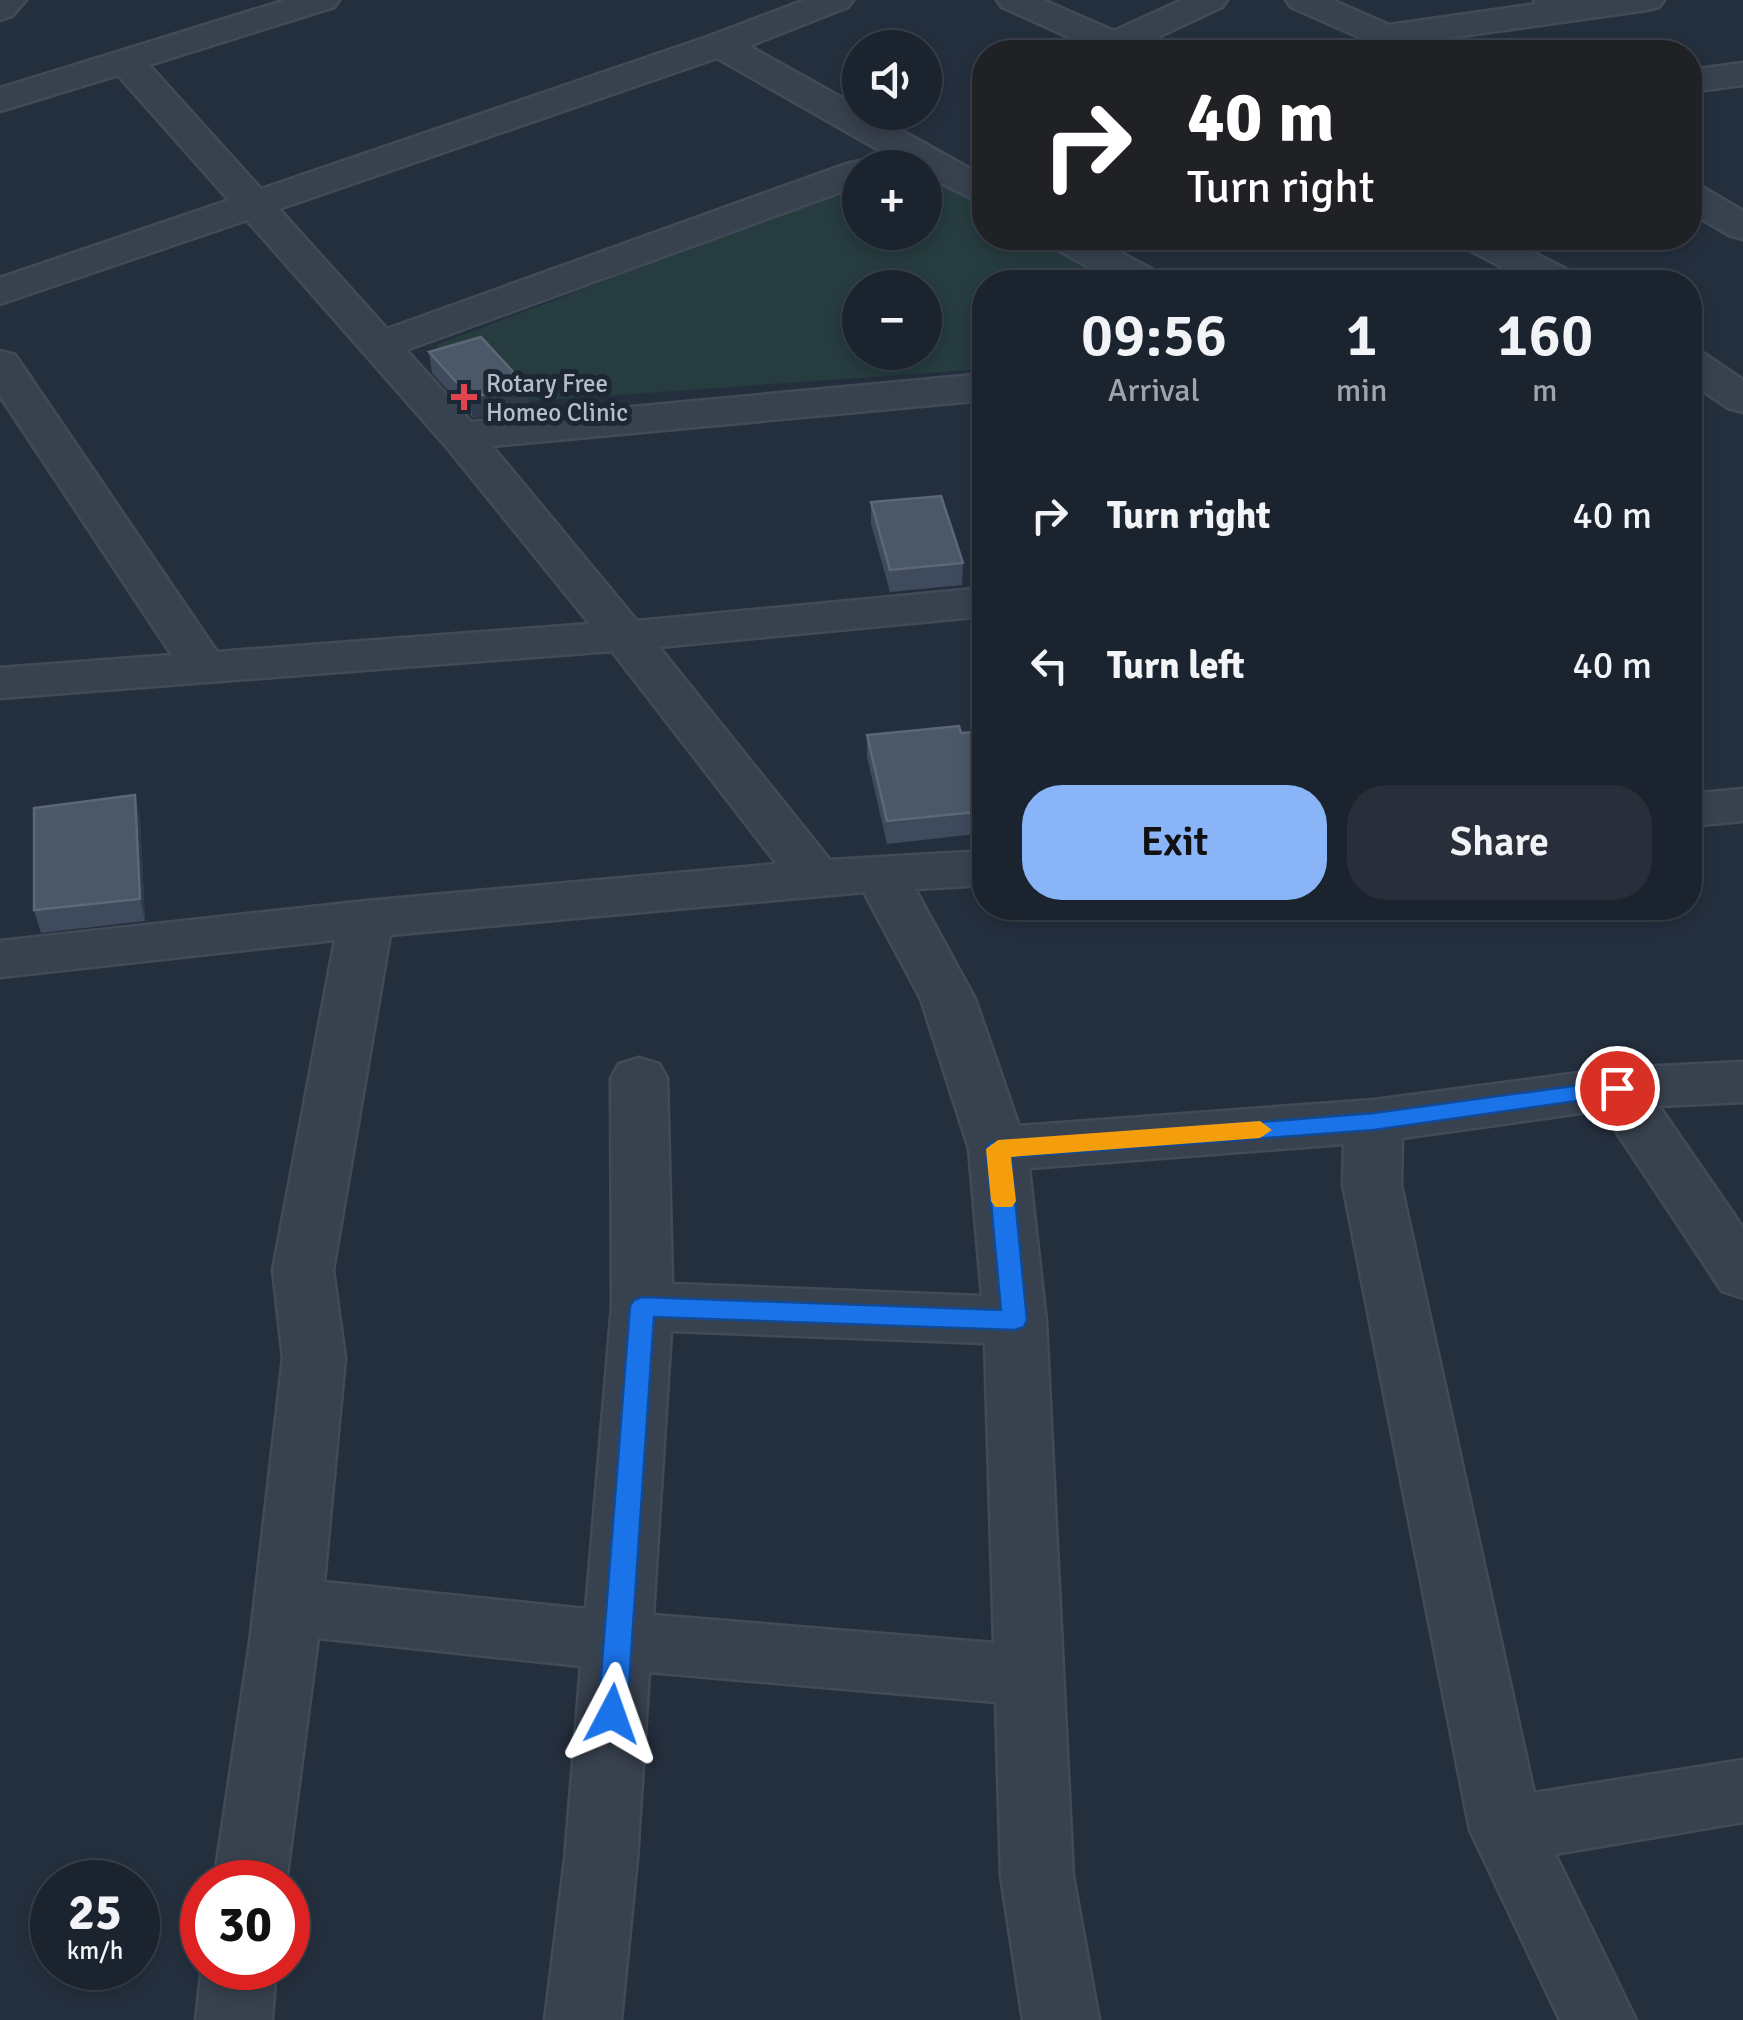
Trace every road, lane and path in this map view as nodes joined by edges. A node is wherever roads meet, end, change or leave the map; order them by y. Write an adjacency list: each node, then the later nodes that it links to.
1 (9, 0): 9 (street)
2 (322, 0): 15 (street)
3 (836, 0): 14 (street)
4 (1014, 0): 11 (street)
5 (1210, 0): 12 (street)
6 (1303, 0): 10 (street)
7 (1647, 0): 8 (street)
8 (1557, 6): 10 (street)
9 (0, 9)
10 (1387, 36): 13 (street)
11 (1105, 40)
12 (1138, 40)
13 (1396, 40)
14 (720, 45): 19 (street); 24 (street)
15 (124, 59): 18 (street); 24 (street)
16 (1743, 74): 17 (street)
17 (1702, 79)
18 (0, 100)
19 (909, 150)
20 (942, 169): 22 (street)
21 (842, 179): 31 (street)
22 (972, 186)
23 (1702, 187): 25 (street)
24 (254, 206): 30 (street); 31 (street)
25 (1743, 227)
26 (1087, 250): 28 (street)
27 (1499, 250): 29 (street)
28 (1123, 270)
29 (1537, 270)
30 (0, 292)
31 (382, 345): 36 (street)
32 (0, 364): 39 (street)
33 (1702, 372): 35 (street)
34 (972, 388): 36 (street)
35 (1743, 400)
36 (460, 436): 38 (street)
37 (972, 603): 38 (street)
38 (625, 636): 39 (street); 43 (street)
39 (204, 668): 40 (street)
40 (0, 683)
41 (972, 869): 42 (street)
42 (882, 876): 43 (street); 50 (street)
43 (816, 878): 44 (street)
44 (366, 919): 45 (street); 54 (street)
45 (0, 959)
46 (638, 1078): 52 (street)
47 (1743, 1082): 48 (street)
48 (1617, 1088): 49 (street); 51 (street)
49 (1374, 1121): 50 (street); 58 (street)
50 (998, 1149): 53 (street)
51 (1743, 1274)
52 (642, 1306): 53 (street); 55 (street)
53 (1015, 1320): 56 (street)
54 (288, 1606): 55 (street); 59 (street)
55 (618, 1641): 56 (street); 62 (street)
56 (1029, 1675): 63 (street)
57 (1743, 1791): 58 (street)
58 (1506, 1830): 64 (street)
59 (253, 1860)
60 (237, 1990): 61 (street)
61 (234, 2020)
62 (583, 2020)
63 (1062, 2020)
64 (1598, 2020)

